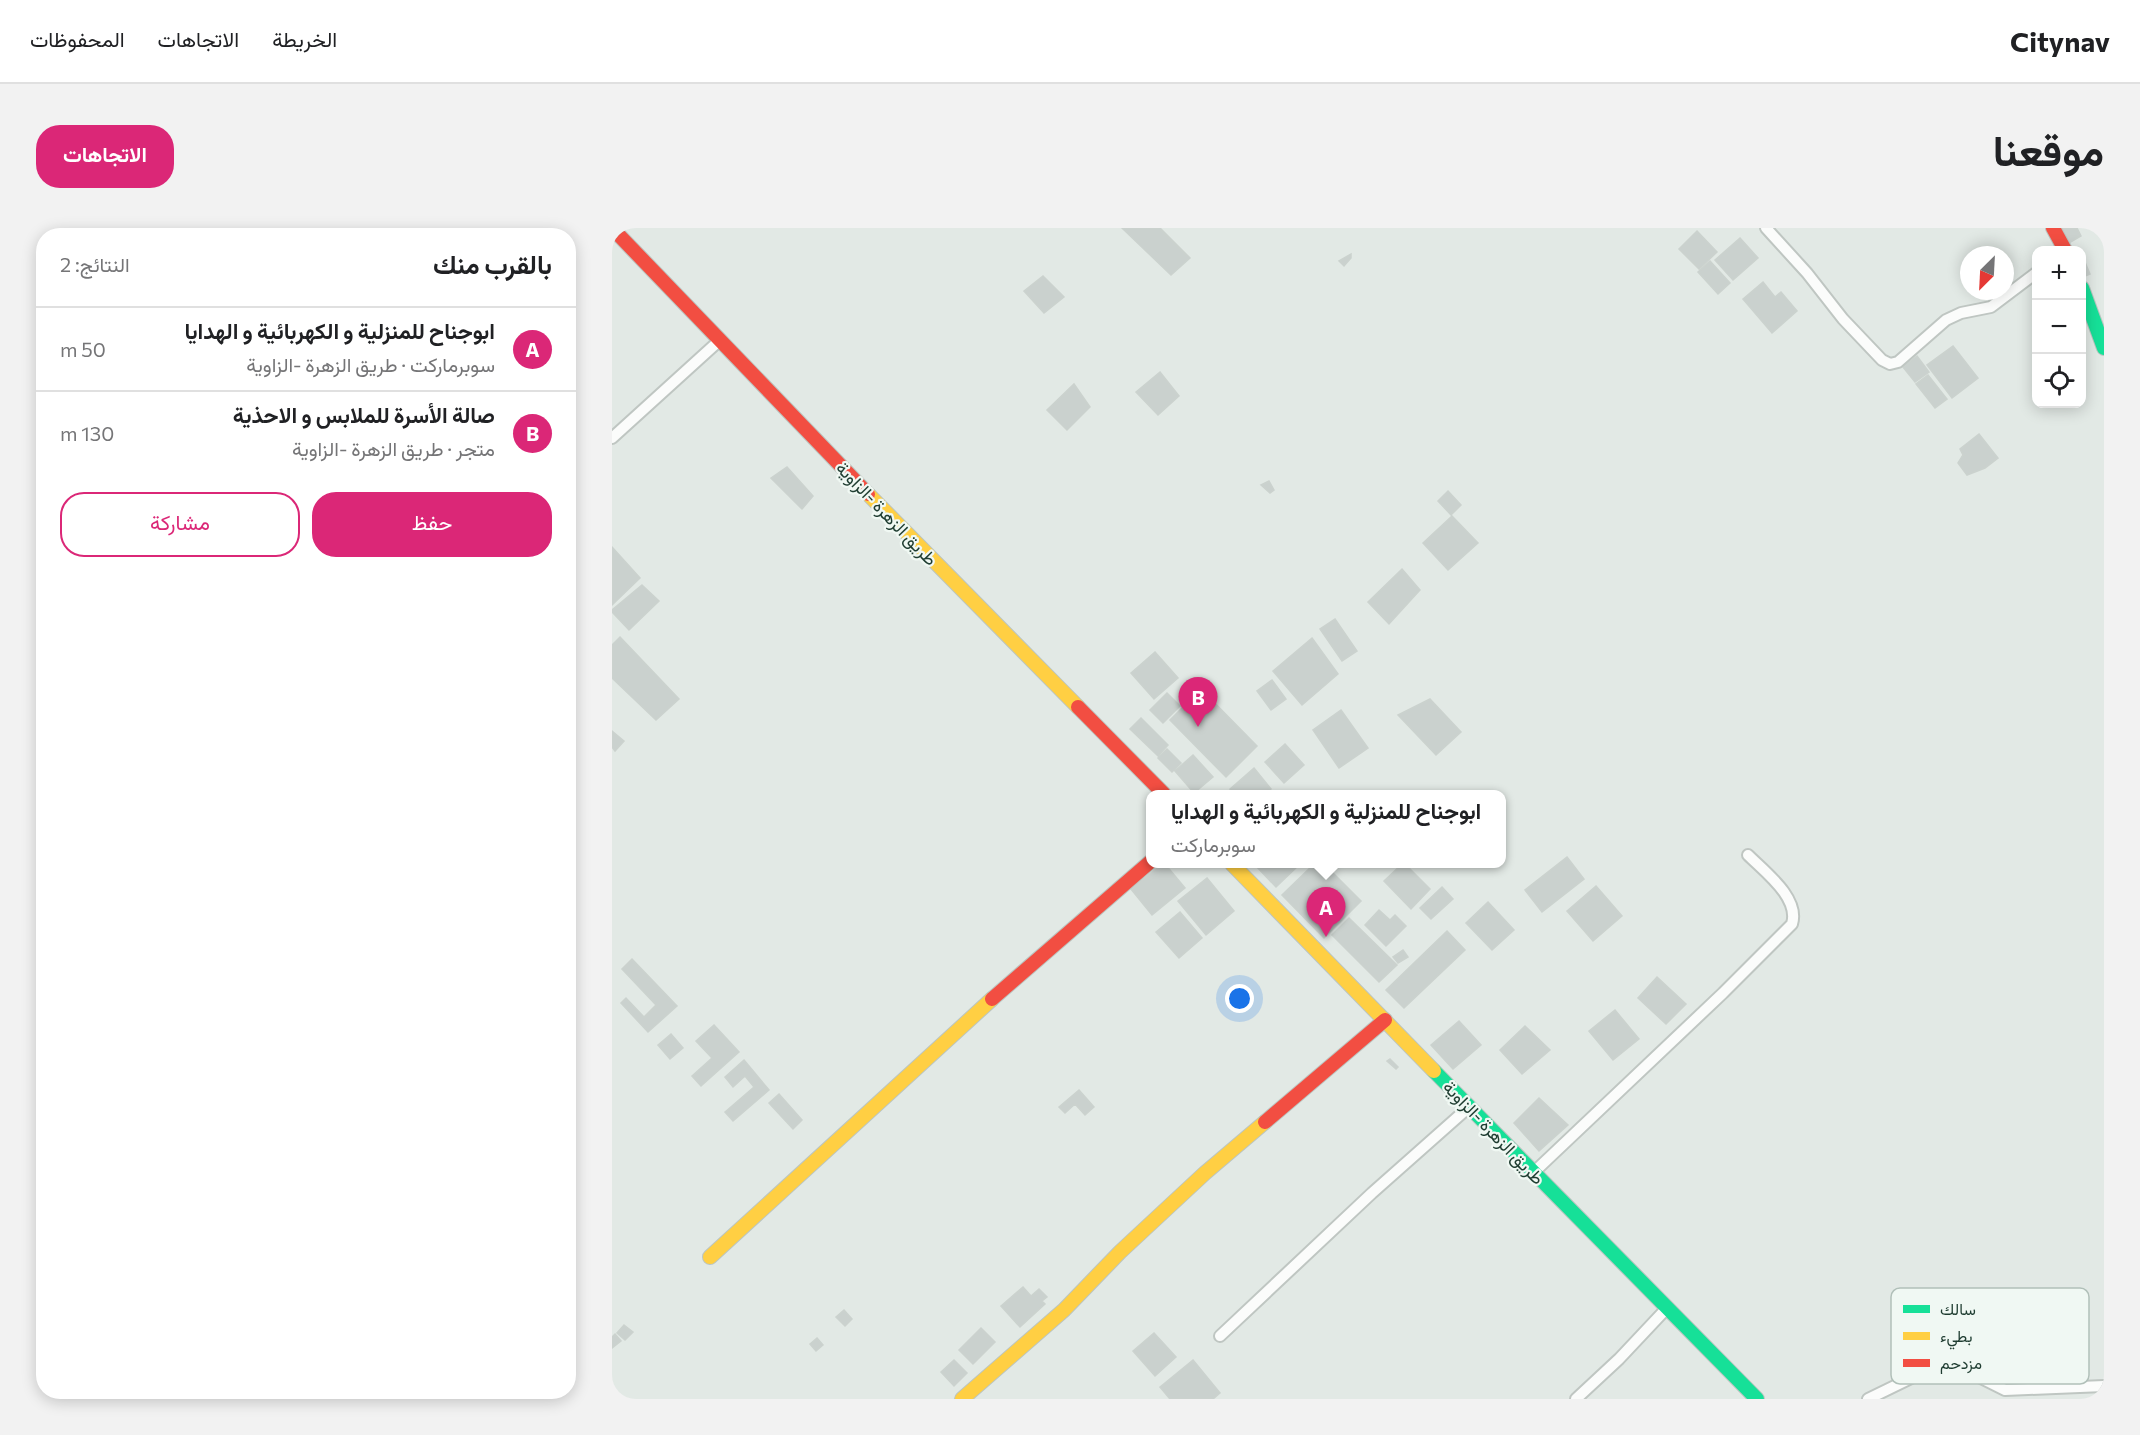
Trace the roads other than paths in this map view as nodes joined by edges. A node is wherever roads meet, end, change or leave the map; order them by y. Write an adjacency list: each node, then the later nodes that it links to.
1 (612, 228): 7 (main road, طريق الزهرة -الزاوية)
2 (1766, 228): 5 (street)
3 (2053, 228): 4 (main road)
4 (2063, 246)
5 (2032, 277)
6 (2086, 299): 8 (main road)
7 (720, 340): 9 (street); 10 (main road, طريق الزهرة -الزاوية)
8 (2104, 348)
9 (612, 438)
10 (1159, 790)
11 (1748, 855): 16 (street)
12 (1146, 865): 17 (main road)
13 (1236, 868): 14 (main road, طريق الزهرة -الزاوية)
14 (1385, 1020): 15 (main road, طريق الزهرة -الزاوية); 23 (main road)
15 (1469, 1107): 16 (main road, طريق الزهرة -الزاوية); 19 (street)
16 (1533, 1173): 18 (main road, طريق الزهرة -الزاوية)
17 (710, 1257)
18 (1667, 1308): 24 (street); 25 (main road, طريق الزهرة -الزاوية)
19 (1220, 1336)
20 (1899, 1384): 26 (street)
21 (1993, 1384): 22 (street)
22 (2104, 1386)
23 (962, 1399)
24 (1576, 1399)
25 (1757, 1399)
26 (1868, 1399)

